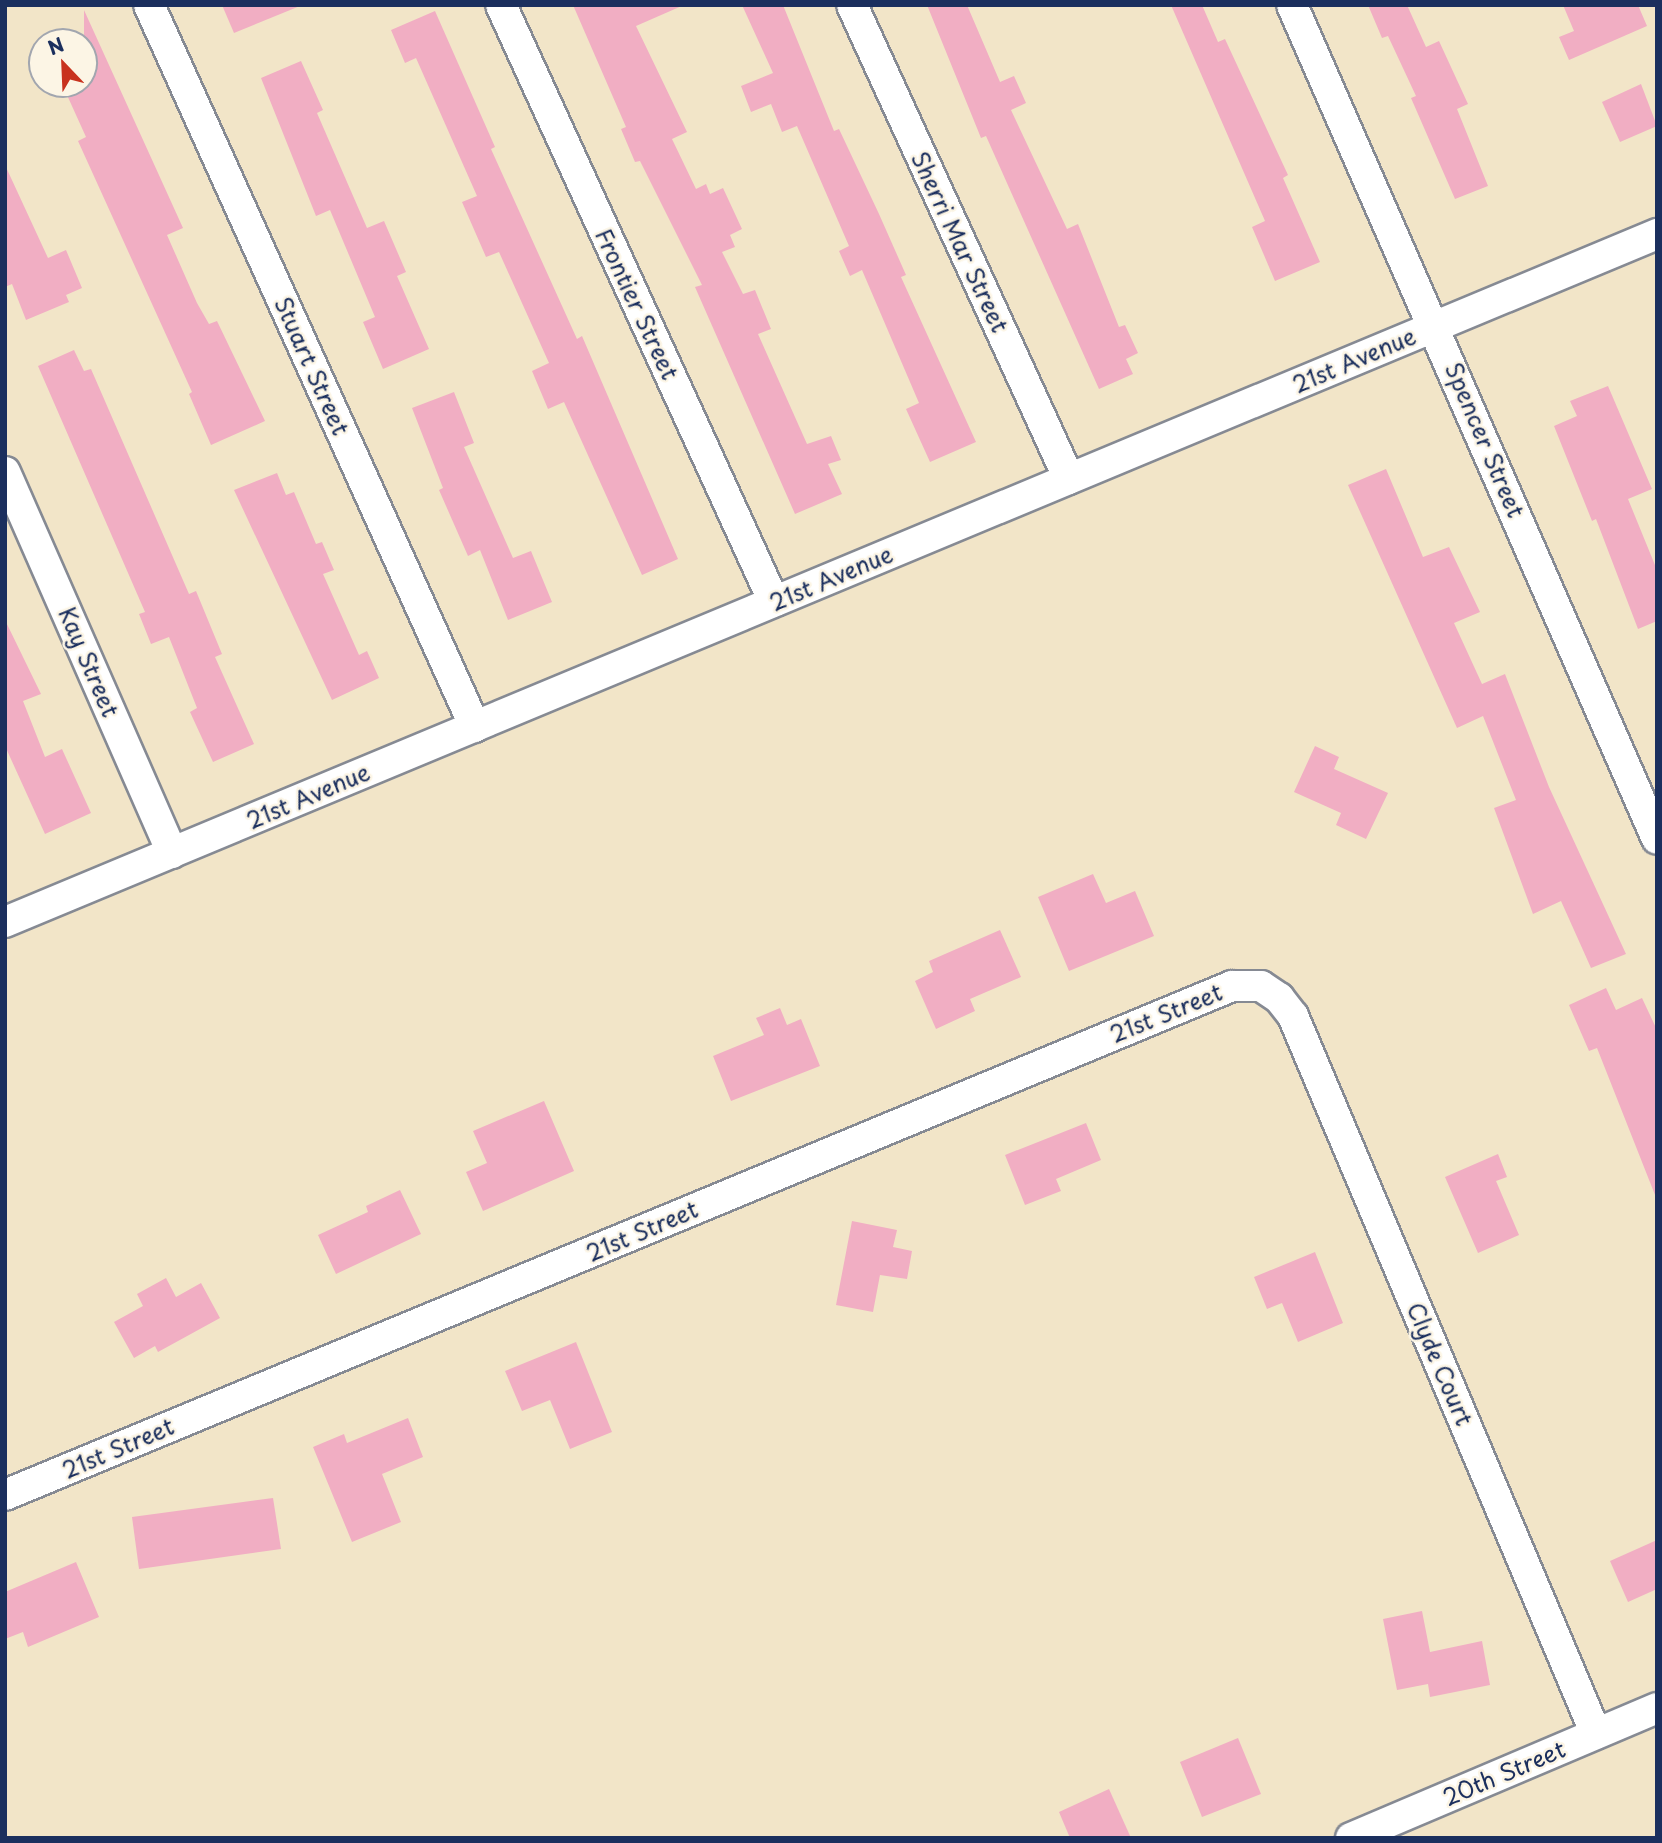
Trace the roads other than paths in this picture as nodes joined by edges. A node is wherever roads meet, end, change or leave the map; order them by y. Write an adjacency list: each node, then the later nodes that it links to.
1 (149, 5): 10 (street, Stuart Street)
2 (501, 5): 9 (street, Frontier Street)
3 (852, 5): 8 (street, Sherri Mar Street)
4 (1292, 5): 6 (street, Spencer Street)
5 (1657, 234): 6 (street, 21st Avenue)
6 (1436, 326): 8 (street, 21st Avenue); 11 (street, Spencer Street)
7 (5, 472): 12 (street, Kay Street)
8 (1069, 479): 9 (street, 21st Avenue)
9 (774, 602): 10 (street, 21st Avenue)
10 (475, 727): 12 (street, 21st Avenue)
11 (1657, 839)
12 (172, 853): 13 (street, 21st Avenue)
13 (5, 922)
14 (1279, 998): 15 (street, 21st Street); 17 (street, Clyde Court)
15 (5, 1495)
16 (1657, 1708): 17 (street, 20th Street)
17 (1596, 1734): 18 (street, 20th Street)
18 (1351, 1838)

